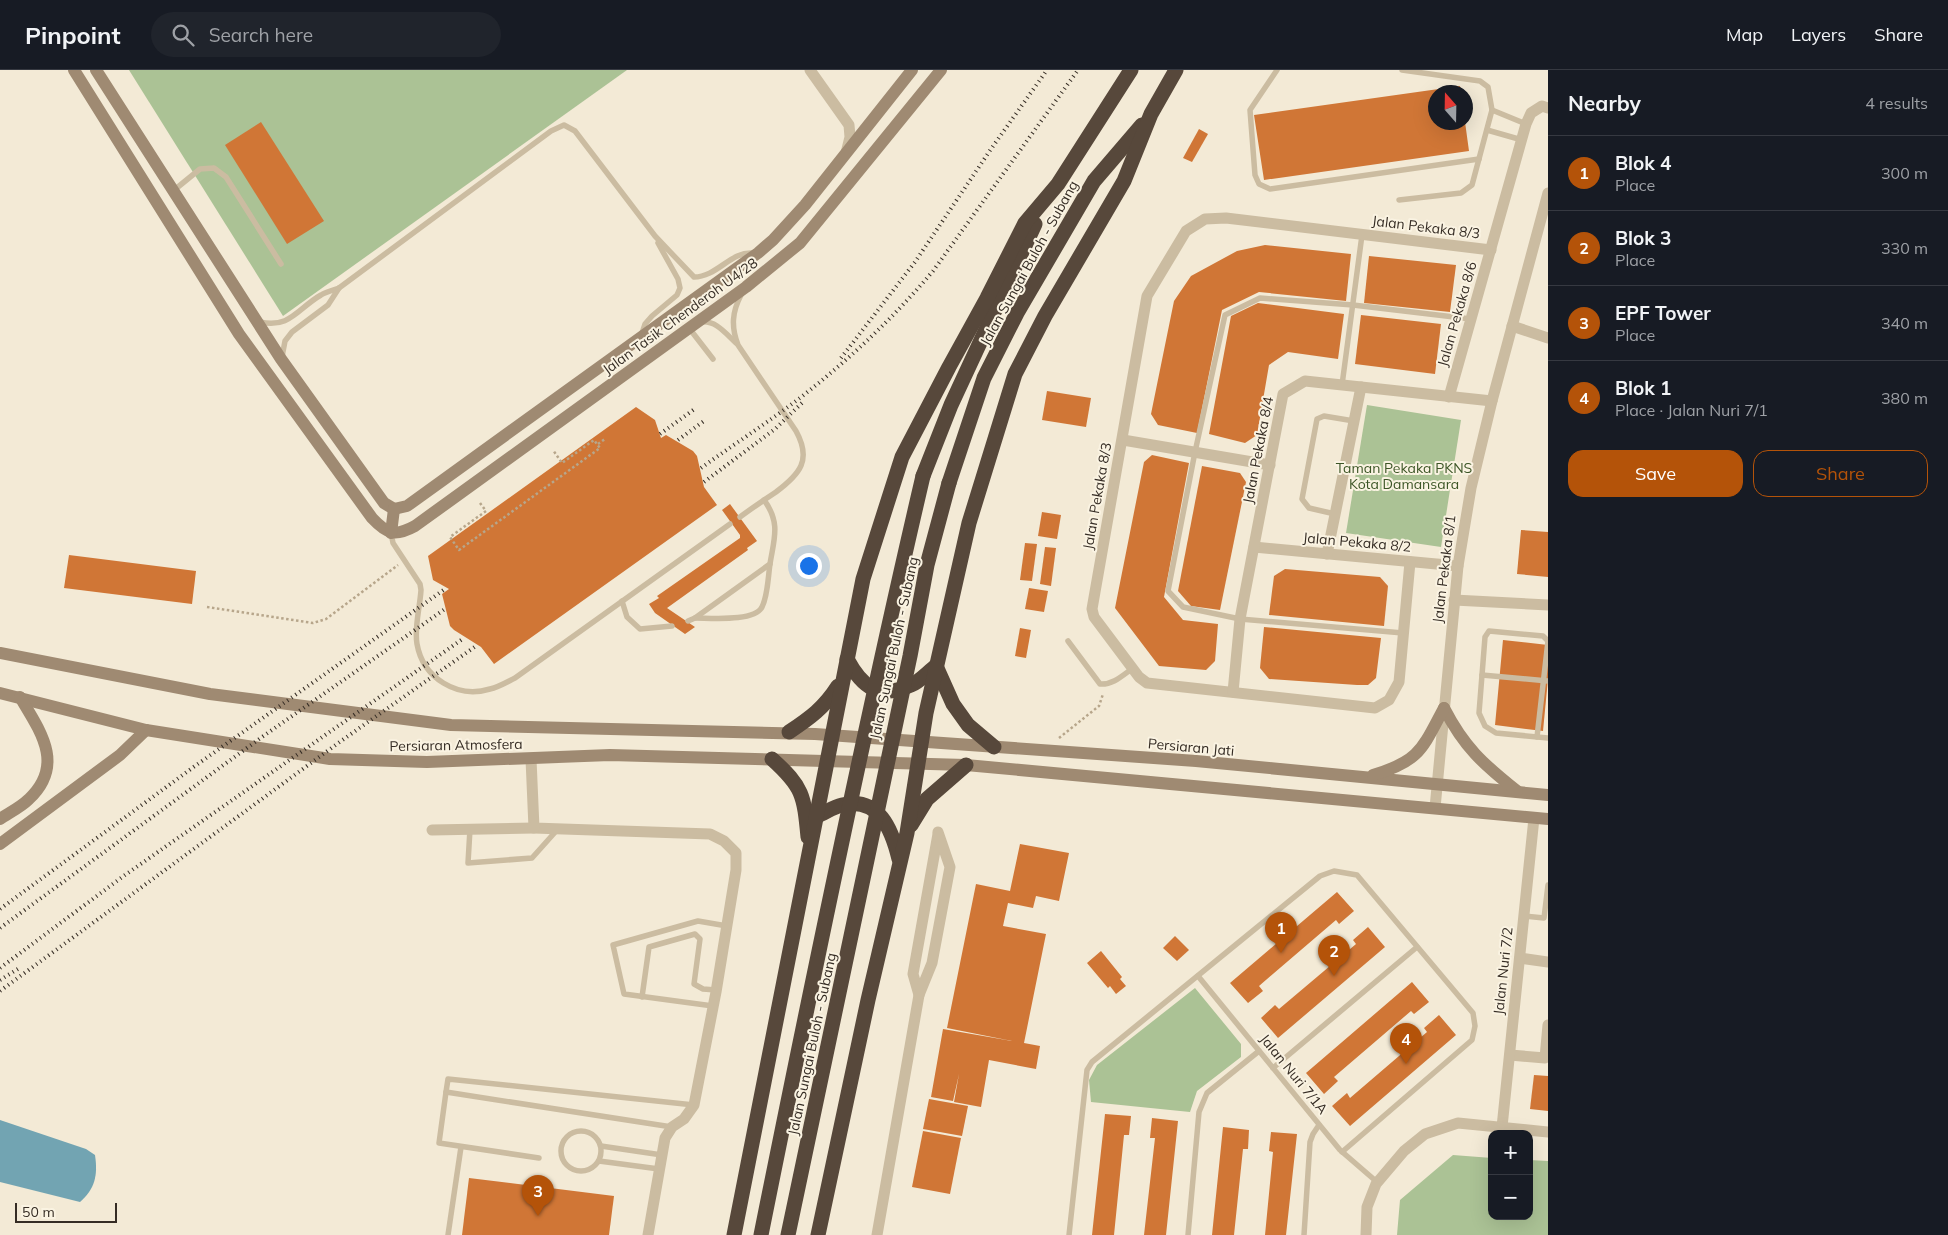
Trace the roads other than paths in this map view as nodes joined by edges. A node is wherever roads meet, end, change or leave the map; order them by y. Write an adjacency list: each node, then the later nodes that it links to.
1 (74, 70): 36 (main road)
2 (96, 70): 21 (main road)
3 (810, 70): 15 (street)
4 (912, 70): 13 (main road, Jalan Tasik Chenderoh U4/28)
5 (941, 70): 29 (main road, Jalan Tasik Chenderoh U4/28)
6 (1131, 70): 20 (highway, Jalan Sungai Buloh - Subang)
7 (1176, 70): 12 (highway, Jalan Sungai Buloh - Subang)
8 (1277, 70): 19 (lane)
9 (1402, 70): 11 (lane)
10 (1548, 108): 14 (street, Jalan Pekaka 8/6)
11 (1492, 110): 14 (lane); 16 (lane)
12 (1151, 114): 73 (highway, Jalan Sungai Buloh - Subang); 145 (highway, Jalan Sungai Buloh - Subang, bridge)
13 (874, 118): 15 (street); 18 (main road, Jalan Tasik Chenderoh U4/28)
14 (1526, 124): 17 (street, Jalan Pekaka 8/6)
15 (849, 125): 18 (street)
16 (1487, 130): 17 (lane); 19 (lane)
17 (1522, 140): 26 (street, Jalan Pekaka 8/6)
18 (846, 154): 27 (main road, Jalan Tasik Chenderoh U4/28)
19 (1479, 159): 23 (lane)
20 (1058, 184): 72 (highway, Jalan Sungai Buloh - Subang); 144 (highway, Jalan Sungai Buloh - Subang, bridge)
21 (173, 191): 28 (lane); 33 (main road)
22 (1548, 193): 35 (street, Jalan Pekaka 8/1)
23 (1399, 200)
24 (1362, 234): 26 (street, Jalan Pekaka 8/3); 31 (lane); 47 (street, Jalan Pekaka 8/3)
25 (655, 236): 27 (lane); 30 (lane); 37 (lane)
26 (1491, 250): 32 (street, Jalan Pekaka 8/6)
27 (758, 253): 37 (main road, Jalan Tasik Chenderoh U4/28)
28 (281, 264)
29 (746, 287): 34 (main road, Jalan Tasik Chenderoh U4/28); 39 (lane)
30 (339, 288): 33 (lane); 40 (lane)
31 (1353, 305): 32 (lane); 42 (lane); 48 (lane)
32 (1471, 319): 44 (street, Jalan Pekaka 8/6)
33 (257, 322): 36 (main road); 40 (main road)
34 (693, 325): 39 (lane); 41 (lane); 55 (main road, Jalan Tasik Chenderoh U4/28)
35 (1512, 326): 38 (street); 45 (street, Jalan Pekaka 8/1)
36 (239, 334): 55 (main road)
37 (640, 337): 51 (main road, Jalan Tasik Chenderoh U4/28)
38 (1548, 338)
39 (738, 344): 50 (lane)
40 (281, 359): 51 (main road)
41 (713, 359)
42 (1342, 385): 43 (street, Jalan Pekaka 8/4); 49 (street, Jalan Pekaka 8/4)
43 (1361, 387): 44 (street, Jalan Pekaka 8/4); 46 (street)
44 (1449, 397): 45 (street, Jalan Pekaka 8/4)
45 (1492, 401): 60 (street, Jalan Pekaka 8/1)
46 (1354, 421): 52 (street); 52 (lane)
47 (1123, 440): 48 (street); 74 (street, Jalan Pekaka 8/3)
48 (1195, 452): 49 (street); 65 (lane)
49 (1270, 465): 56 (street, Jalan Pekaka 8/4)
50 (764, 500): 53 (lane); 59 (lane)
51 (394, 509): 55 (main road)
52 (1335, 514): 57 (street)
53 (740, 517)
54 (730, 524): 62 (lane)
55 (392, 533): 62 (lane)
56 (1254, 547): 57 (street, Jalan Pekaka 8/2); 65 (street, Jalan Pekaka 8/4)
57 (1327, 554): 58 (street, Jalan Pekaka 8/2)
58 (1410, 562): 60 (street, Jalan Pekaka 8/2); 68 (street, Jalan Pekaka 8/3)
59 (770, 564): 64 (lane); 64 (lane)
60 (1458, 566): 61 (street, Jalan Pekaka 8/1)
61 (1454, 600): 63 (street); 81 (street, Jalan Pekaka 8/1)
62 (622, 601): 67 (lane)
63 (1548, 605)
64 (695, 618): 66 (lane)
65 (1240, 619): 68 (lane); 78 (street, Jalan Pekaka 8/4)
66 (688, 621)
67 (672, 626)
68 (1403, 633): 78 (street, Jalan Pekaka 8/3)
69 (1068, 641): 74 (lane)
70 (1548, 641): 75 (lane); 77 (lane)
71 (0, 653): 83 (main road, Persiaran Atmosfera)
72 (847, 659): 73 (highway); 76 (highway, Jalan Sungai Buloh - Subang)
73 (936, 666): 87 (highway, Jalan Sungai Buloh - Subang); 88 (highway)
74 (1133, 668): 78 (street, Jalan Pekaka 8/3)
75 (1482, 675): 77 (lane); 85 (lane)
76 (843, 680): 83 (highway); 84 (highway, Jalan Sungai Buloh - Subang)
77 (1546, 681): 85 (lane)
78 (1233, 692)
79 (0, 693): 80 (main road, Persiaran Atmosfera)
80 (20, 697): 82 (main road, Persiaran Atmosfera); 101 (main road)
81 (1444, 708): 94 (main road); 95 (street, Jalan Pekaka 8/1); 96 (main road)
82 (146, 730): 89 (main road, Persiaran Atmosfera); 108 (main road)
83 (789, 732): 84 (main road, Persiaran Atmosfera)
84 (832, 735): 87 (main road, Persiaran Jati); 91 (highway, Jalan Sungai Buloh - Subang)
85 (1537, 737): 86 (lane)
86 (1548, 738)
87 (922, 742): 88 (main road, Persiaran Jati); 92 (highway, Jalan Sungai Buloh - Subang)
88 (994, 747): 94 (main road, Persiaran Jati)
89 (531, 759): 90 (main road, Persiaran Atmosfera); 103 (street)
90 (772, 759): 91 (main road, Persiaran Atmosfera); 109 (highway)
91 (828, 760): 92 (main road, Persiaran Atmosfera); 99 (highway, Jalan Sungai Buloh - Subang)
92 (918, 763): 93 (main road); 107 (highway, Jalan Sungai Buloh - Subang)
93 (966, 765): 98 (main road); 107 (highway, Jalan Sungai Buloh - Subang)
94 (1364, 778): 95 (main road, Persiaran Jati)
95 (1438, 783): 96 (main road, Persiaran Jati); 98 (street, Jalan Pekaka 8/1)
96 (1518, 792): 97 (main road, Persiaran Jati)
97 (1548, 795)
98 (1435, 808): 100 (main road)
99 (817, 816): 109 (highway, Jalan Sungai Buloh - Subang); 110 (highway)
100 (1534, 818): 102 (main road); 112 (street, Jalan Nuri 7/2)
101 (0, 819)
102 (1548, 819)
103 (534, 828): 104 (street); 105 (street)
104 (470, 829): 105 (lane); 106 (street)
105 (559, 829): 113 (street)
106 (432, 830)
107 (907, 833): 110 (highway, Jalan Sungai Buloh - Subang)
108 (0, 844)
109 (810, 853): 143 (highway, Jalan Sungai Buloh - Subang)
110 (900, 863): 146 (highway, Jalan Sungai Buloh - Subang)
111 (1548, 885): 112 (lane)
112 (1524, 916): 115 (street, Jalan Nuri 7/2)
113 (727, 926): 118 (street); 120 (lane)
114 (1417, 947): 117 (lane); 126 (lane); 135 (lane)
115 (1520, 958): 116 (street); 124 (street, Jalan Nuri 7/2)
116 (1548, 962)
117 (1198, 976): 123 (lane, Jalan Nuri 7/1A); 148 (lane)
118 (716, 990): 120 (lane); 121 (street)
119 (918, 995): 119 (street); 147 (street)
120 (642, 997): 121 (lane)
121 (714, 1006): 128 (street)
122 (1548, 1025): 125 (street)
123 (1259, 1051): 126 (lane, Jalan Nuri 7/1A); 149 (lane)
124 (1510, 1055): 125 (street); 131 (street, Jalan Nuri 7/2)
125 (1547, 1058)
126 (1273, 1068): 129 (lane, Jalan Nuri 7/1A)
127 (446, 1092): 128 (lane); 130 (lane); 134 (lane)
128 (694, 1104): 130 (street)
129 (1319, 1125): 135 (lane, Jalan Nuri 7/1A); 150 (lane)
130 (672, 1127): 136 (street)
131 (1502, 1128): 132 (street); 140 (street)
132 (1548, 1132)
133 (601, 1146): 136 (lane); 138 (lane); 138 (lane)
134 (461, 1147): 137 (lane); 141 (lane)
135 (1342, 1152): 140 (lane, Jalan Nuri 7/1A)
136 (662, 1155): 139 (street)
137 (539, 1158)
138 (599, 1161): 139 (lane)
139 (659, 1169): 142 (street)
140 (1377, 1182): 151 (street)
141 (448, 1235)
142 (648, 1235)
143 (734, 1235)
144 (762, 1235)
145 (788, 1235)
146 (818, 1235)
147 (877, 1235)
148 (1069, 1235)
149 (1188, 1235)
150 (1304, 1235)
151 (1366, 1235)

